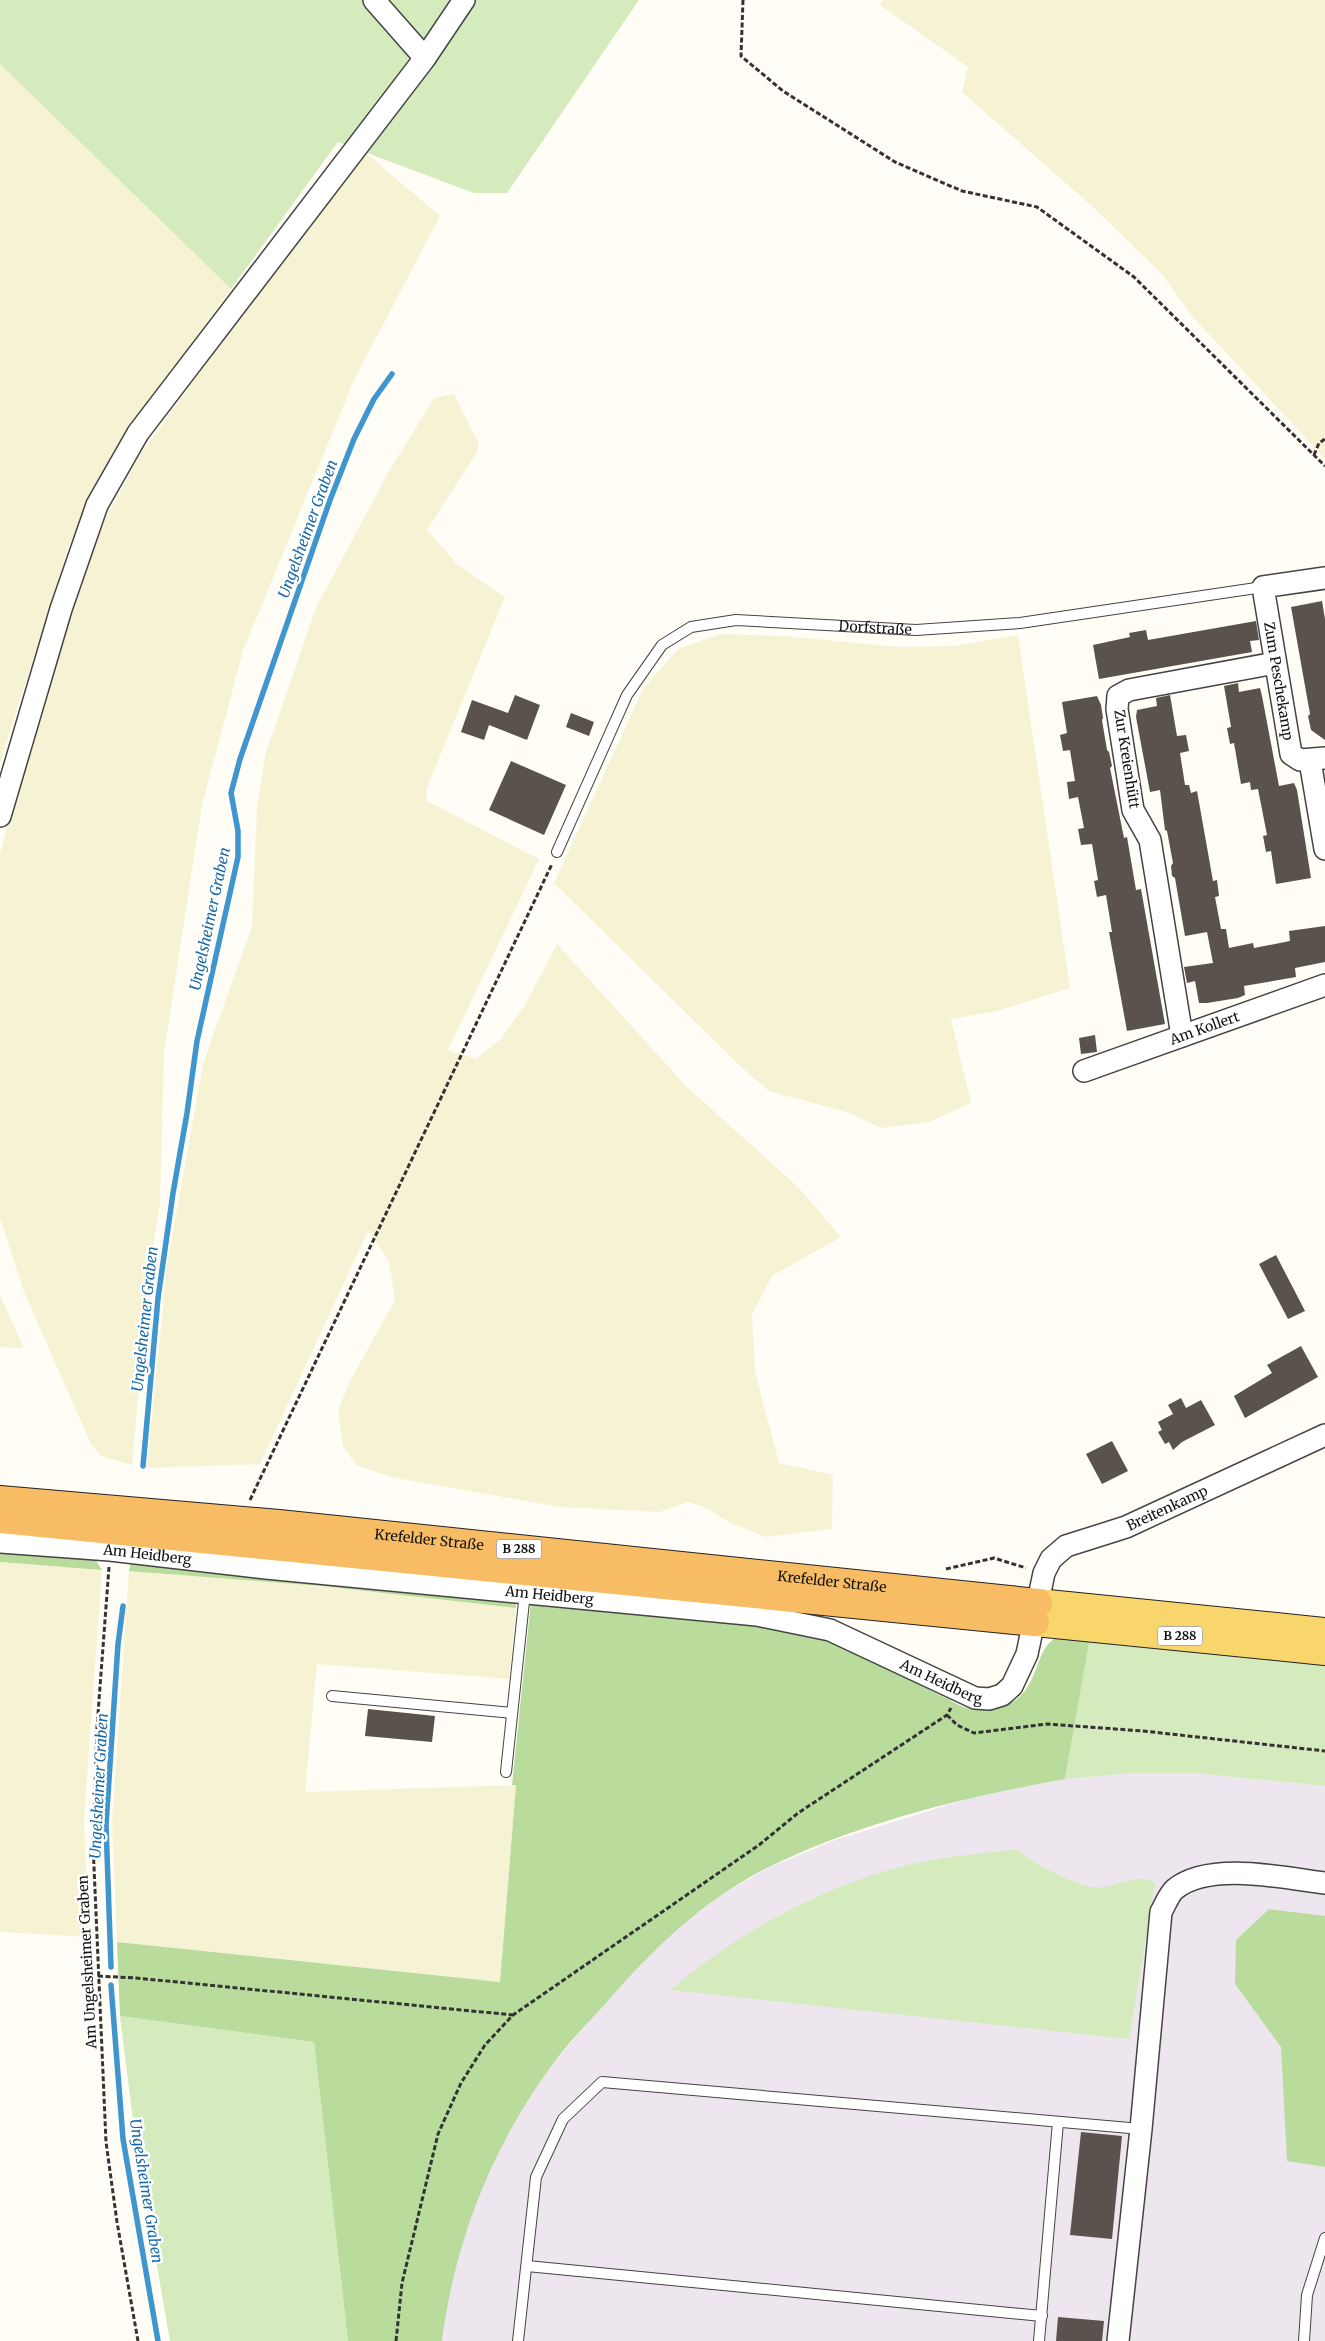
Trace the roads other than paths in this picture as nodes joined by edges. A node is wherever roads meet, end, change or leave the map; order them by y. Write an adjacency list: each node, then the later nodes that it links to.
1 (374, 0): 3 (street)
2 (464, 0): 3 (street)
3 (425, 58): 8 (street)
4 (1325, 578): 5 (street, Dorfstraße)
5 (1263, 587): 6 (street, Zum Peschekamp); 10 (lane, Dorfstraße)
6 (1275, 663): 7 (street, Zum Peschekamp); 12 (street, Zur Kreienhütt)
7 (1318, 759): 9 (street, Zum Peschekamp)
8 (0, 816)
9 (1325, 850)
10 (557, 852)
11 (1325, 985): 12 (street, Am Kollert)
12 (1182, 1036): 13 (street, Am Kollert)
13 (1084, 1071)
14 (1325, 1435): 19 (street, Breitenkamp)
15 (0, 1500): 19 (highway, Krefelder Straße / B 288)
16 (0, 1519): 19 (highway, Krefelder Straße / B 288)
17 (0, 1542): 18 (street, Am Heidberg)
18 (525, 1592): 19 (street, Am Heidberg); 23 (lane)
19 (1037, 1612): 20 (main road, Krefelder Straße / B 288); 21 (main road, Krefelder Straße / B 288)
20 (1325, 1632)
21 (1325, 1651)
22 (332, 1696): 23 (lane)
23 (512, 1714): 24 (lane)
24 (506, 1772)
25 (1325, 1883): 27 (street)
26 (1058, 2122): 27 (lane); 29 (lane); 30 (lane)
27 (1141, 2128): 33 (street)
28 (1325, 2238): 34 (lane)
29 (527, 2266): 30 (lane); 31 (lane)
30 (1042, 2316): 32 (lane)
31 (518, 2341)
32 (1039, 2341)
33 (1118, 2341)
34 (1304, 2341)

